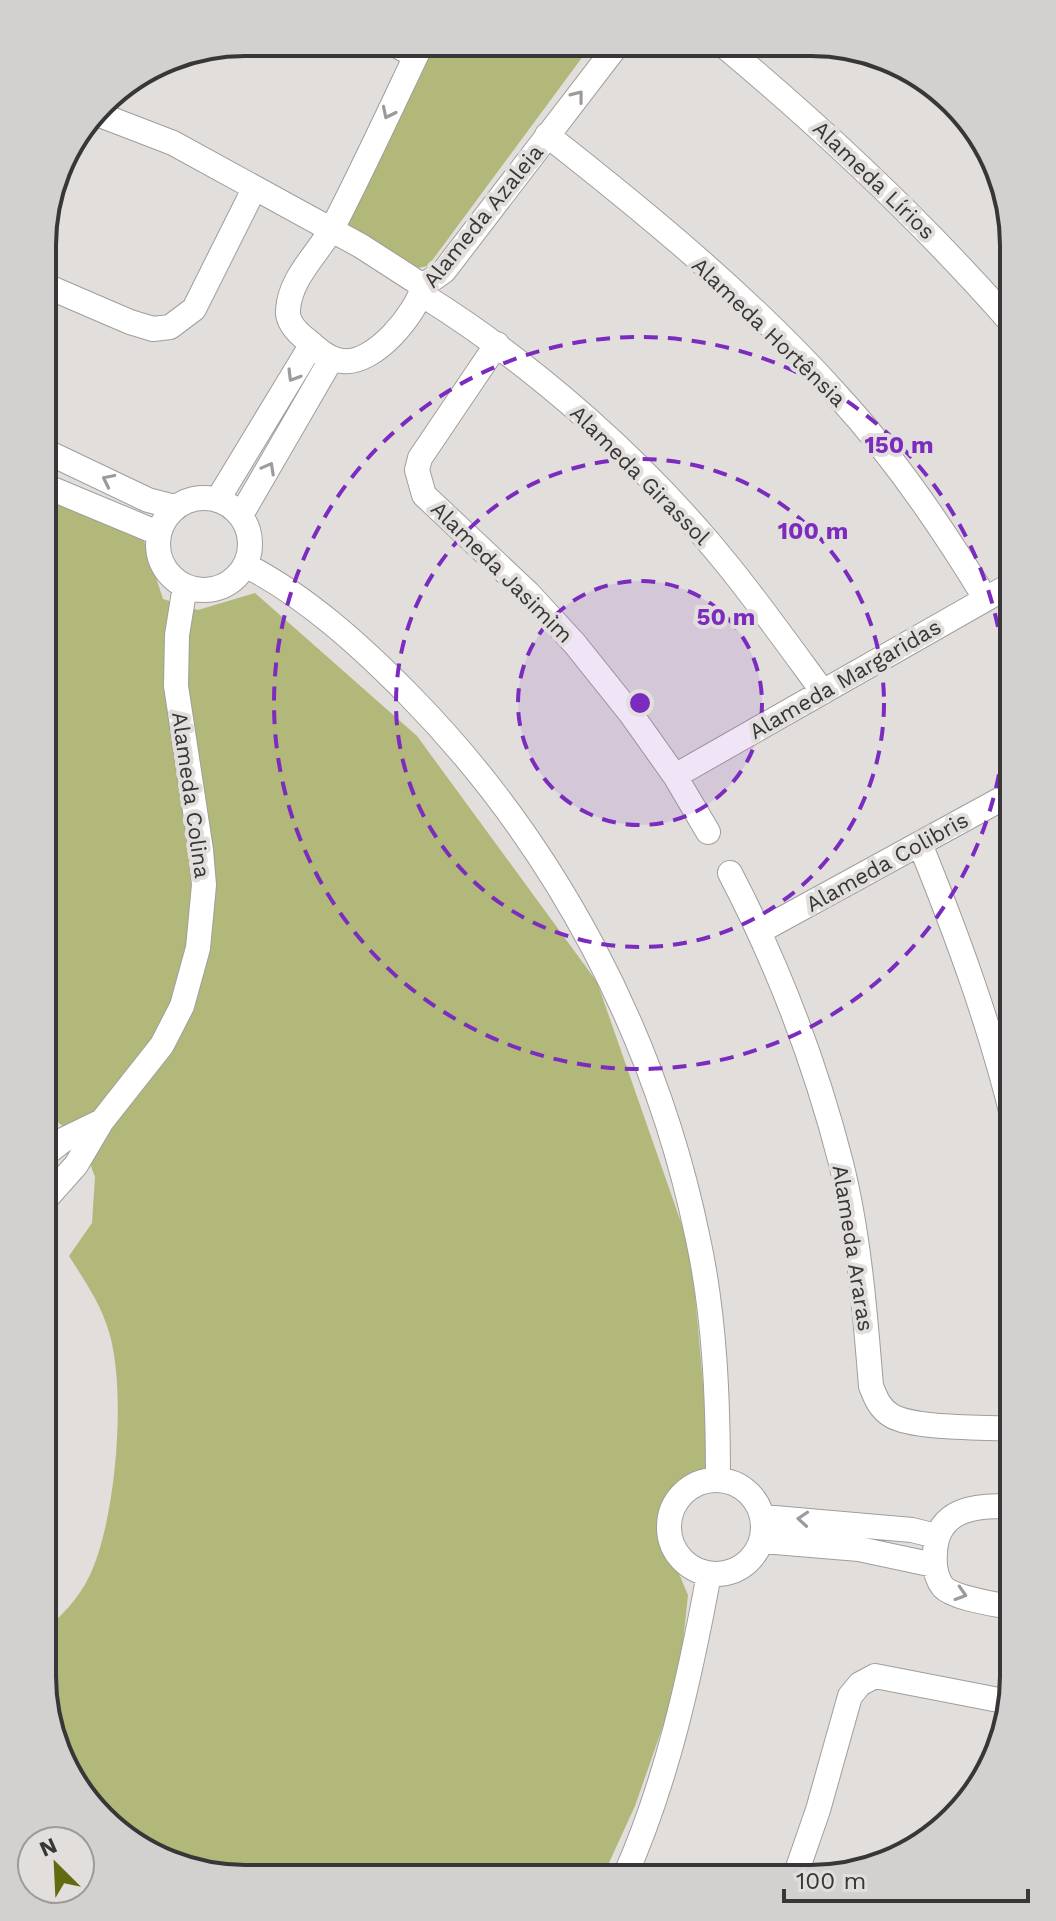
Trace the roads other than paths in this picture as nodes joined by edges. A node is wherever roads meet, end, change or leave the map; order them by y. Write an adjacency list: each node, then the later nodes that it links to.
1 (416, 56): 7 (street, one-way to 7)
2 (609, 56): 5 (street, Alameda Azaleia, one-way to 2)
3 (736, 56): 10 (street, Alameda Lírios)
4 (106, 117): 6 (street, Alameda Girassol)
5 (547, 135): 9 (street, Alameda Azaleia); 23 (street, Alameda Hortênsia)
6 (254, 189): 7 (street, Alameda Girassol); 8 (street)
7 (331, 230): 9 (street, Alameda Girassol); 12 (street)
8 (56, 290)
9 (422, 290): 11 (street, Alameda Girassol); 12 (street, Alameda Azaleia)
10 (1000, 311)
11 (497, 344): 24 (street, Alameda Girassol); 25 (street, Alameda Jasimim)
12 (322, 351): 13 (street)
13 (285, 413): 16 (street); 18 (street, one-way to 13)
14 (56, 456): 17 (street, one-way to 14)
15 (56, 490): 19 (street)
16 (218, 499): 17 (street); 18 (street)
17 (175, 507): 19 (street)
18 (241, 515): 20 (street)
19 (158, 533): 21 (street)
20 (245, 565): 21 (street); 38 (street)
21 (185, 586): 32 (street, Alameda Colina)
22 (1000, 590): 23 (street, Alameda Margaridas)
23 (985, 598): 24 (street, Alameda Margaridas)
24 (823, 692): 25 (street, Alameda Margaridas)
25 (675, 776): 27 (street, Alameda Jasimim)
26 (1000, 800): 28 (street, Alameda Colibris)
27 (708, 832)
28 (920, 844): 30 (street, Alameda Colibris); 31 (street)
29 (730, 873): 30 (street, Alameda Araras)
30 (760, 931): 37 (street, Alameda Araras)
31 (1000, 1067)
32 (102, 1121): 33 (street); 35 (street, Alameda Colina)
33 (56, 1144)
34 (56, 1172): 35 (street)
35 (63, 1180): 36 (street, Alameda Colina)
36 (56, 1188)
37 (1000, 1428)
38 (718, 1480): 41 (street); 45 (street)
39 (1000, 1506): 42 (street)
40 (861, 1524): 41 (street, one-way to 41); 42 (street); 43 (street)
41 (762, 1529): 43 (street); 45 (street)
42 (936, 1536): 44 (street)
43 (859, 1549): 44 (street)
44 (934, 1565): 46 (street, one-way to 46)
45 (709, 1574): 48 (street)
46 (1000, 1605)
47 (998, 1700): 49 (street)
48 (630, 1865)
49 (799, 1865)

